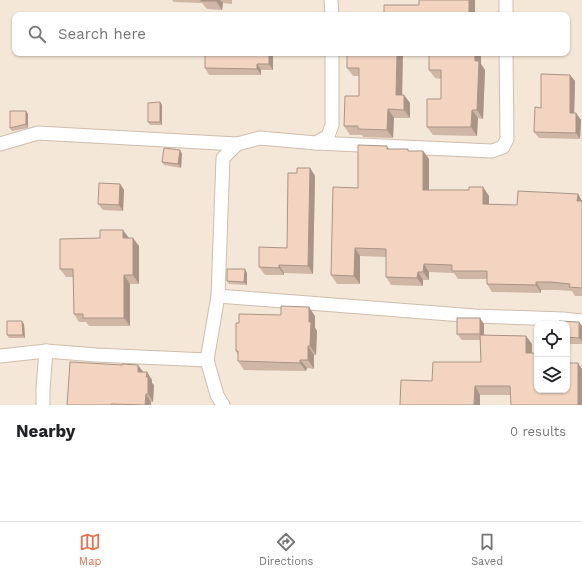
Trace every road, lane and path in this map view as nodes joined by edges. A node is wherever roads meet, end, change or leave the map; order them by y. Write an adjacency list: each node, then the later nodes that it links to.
1 (331, 0): 3 (street)
2 (506, 0): 4 (street)
3 (332, 12)
4 (506, 12)
5 (332, 56): 7 (street)
6 (506, 56): 7 (street)
7 (316, 143): 9 (street)
8 (0, 144): 9 (street)
9 (237, 144): 10 (street)
10 (218, 296): 11 (street); 14 (street)
11 (582, 321)
12 (46, 350): 13 (street); 14 (street); 15 (street)
13 (0, 356)
14 (206, 360): 16 (street)
15 (43, 405)
16 (223, 405)

